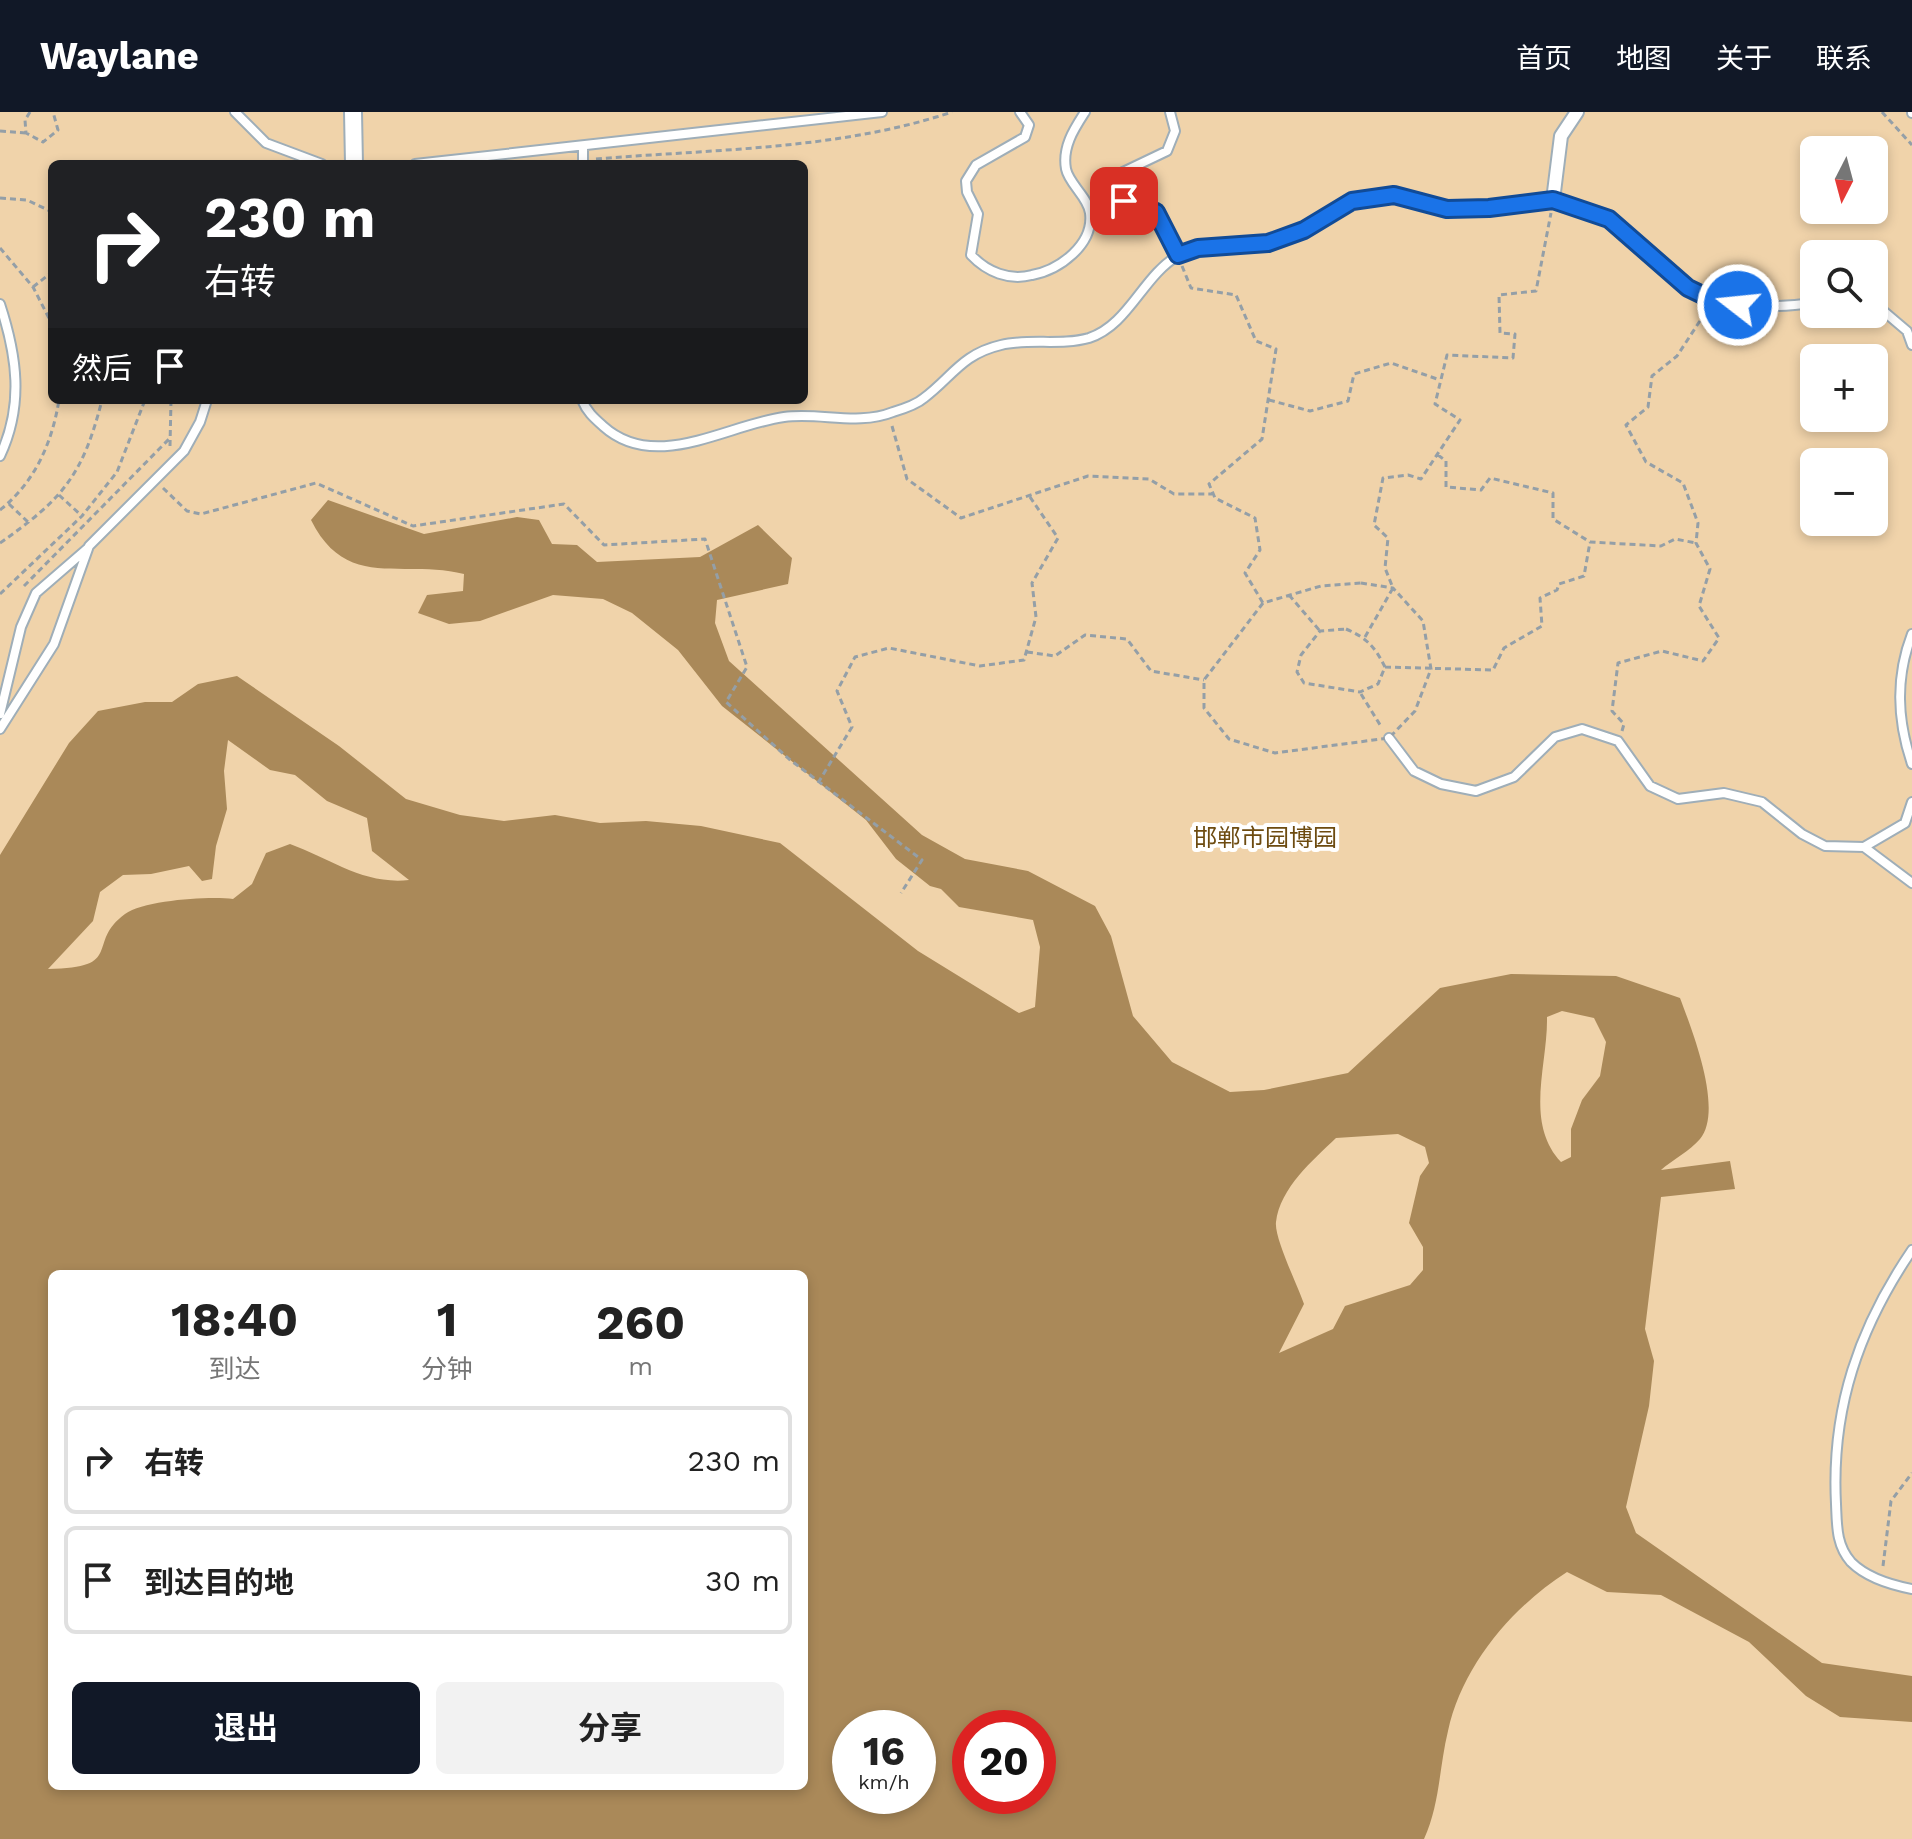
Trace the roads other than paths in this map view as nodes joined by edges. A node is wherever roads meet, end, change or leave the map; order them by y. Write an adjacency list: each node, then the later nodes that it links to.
1 (235, 112): 9 (lane)
2 (353, 112): 10 (street)
3 (882, 112): 8 (lane)
4 (1020, 112): 5 (lane)
5 (1085, 112)
6 (1170, 112): 14 (lane)
7 (1577, 112): 13 (street)
8 (583, 146): 11 (lane); 12 (lane)
9 (311, 160)
10 (354, 160)
11 (452, 160)
12 (583, 160)
13 (1553, 200): 14 (lane); 16 (lane)
14 (1178, 255): 21 (lane)
15 (0, 304): 22 (lane)
16 (1800, 305)
17 (1888, 314): 18 (lane)
18 (1910, 330): 19 (lane)
19 (1912, 345)
20 (206, 404): 23 (lane)
21 (584, 404)
22 (0, 456)
23 (89, 546): 25 (lane); 26 (lane)
24 (1912, 634): 28 (lane)
25 (0, 714)
26 (0, 729)
27 (1389, 738): 30 (lane)
28 (1912, 764)
29 (1912, 802): 30 (lane)
30 (1864, 847): 31 (lane)
31 (1912, 883)
32 (1912, 1250): 33 (lane)
33 (1912, 1589)

